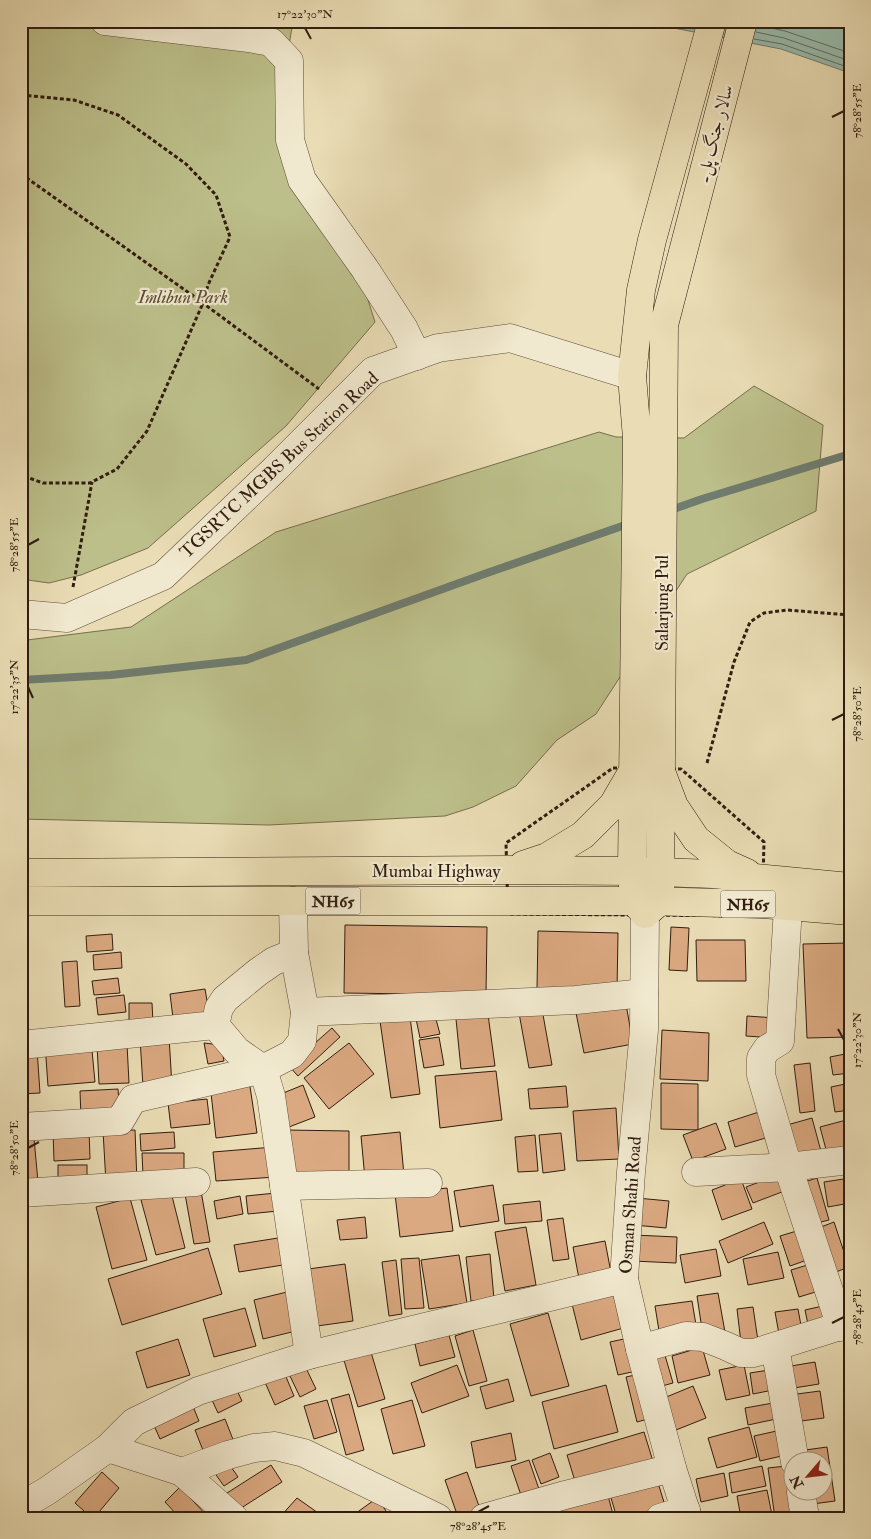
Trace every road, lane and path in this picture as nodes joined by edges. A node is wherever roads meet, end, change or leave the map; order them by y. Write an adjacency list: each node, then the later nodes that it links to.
1 (105, 21): 7 (street)
2 (712, 21): 8 (main road, سالار جنگ پل۔)
3 (743, 21): 10 (main road, سالار جنگ پل۔)
4 (21, 95): 6 (path)
5 (21, 174): 6 (path)
6 (203, 303): 9 (path); 12 (path)
7 (417, 356): 8 (street, TGSRTC MGBS Bus Station Road); 9 (street, TGSRTC MGBS Bus Station Road)
8 (632, 376): 10 (main road, سالار جنگ پل۔)
9 (342, 402): 15 (street, TGSRTC MGBS Bus Station Road)
10 (650, 438): 17 (main road, Salarjung Pul); 18 (main road, Salarjung Pul)
11 (21, 475): 12 (path)
12 (92, 482): 15 (path)
13 (21, 614): 15 (street, TGSRTC MGBS Bus Station Road)
14 (850, 615): 16 (path)
15 (67, 618)
16 (707, 762)
17 (634, 768): 19 (main road); 20 (main road, Salarjung Pul)
18 (660, 769): 22 (main road, Salarjung Pul); 23 (main road)
19 (507, 870): 20 (main road, Mumbai Highway / NH65); 21 (main road, Mumbai Highway / NH65)
20 (632, 871): 22 (main road, Mumbai Highway / NH65); 27 (main road, Salarjung Pul)
21 (21, 873)
22 (660, 873): 23 (main road, Mumbai Highway / NH65); 27 (main road, Salarjung Pul)
23 (763, 880): 24 (main road, Mumbai Highway / NH65)
24 (850, 887)
25 (21, 901): 26 (main road, Mumbai Highway / NH65)
26 (293, 901): 27 (main road, Mumbai Highway / NH65); 30 (street)
27 (646, 905): 28 (main road, Mumbai Highway / NH65); 31 (street, Osman Shahi Road)
28 (788, 907): 29 (main road, Mumbai Highway / NH65); 38 (street)
29 (850, 911)
30 (294, 953): 32 (street); 33 (street)
31 (644, 993): 32 (street); 44 (street, Osman Shahi Road)
32 (305, 1012): 35 (street)
33 (215, 1025): 34 (street); 35 (street)
34 (21, 1045)
35 (263, 1069): 36 (street); 42 (street)
36 (21, 1127)
37 (850, 1160): 38 (street)
38 (788, 1167): 39 (street); 45 (street)
39 (696, 1172)
40 (196, 1182): 43 (street)
41 (428, 1183): 42 (street)
42 (284, 1186): 48 (street)
43 (21, 1192)
44 (624, 1279): 47 (street, Osman Shahi Road); 48 (street)
45 (845, 1325): 46 (street)
46 (775, 1347): 47 (street); 50 (street)
47 (640, 1349): 51 (street, Osman Shahi Road)
48 (309, 1355): 49 (street)
49 (108, 1448): 52 (street); 54 (street)
50 (793, 1452)
51 (672, 1468): 55 (street, Osman Shahi Road); 58 (street)
52 (182, 1472): 56 (street); 57 (street)
53 (803, 1502): 60 (street)
54 (21, 1506)
55 (687, 1514): 59 (street)
56 (234, 1518)
57 (438, 1518)
58 (484, 1518)
59 (660, 1518)
60 (805, 1518)

